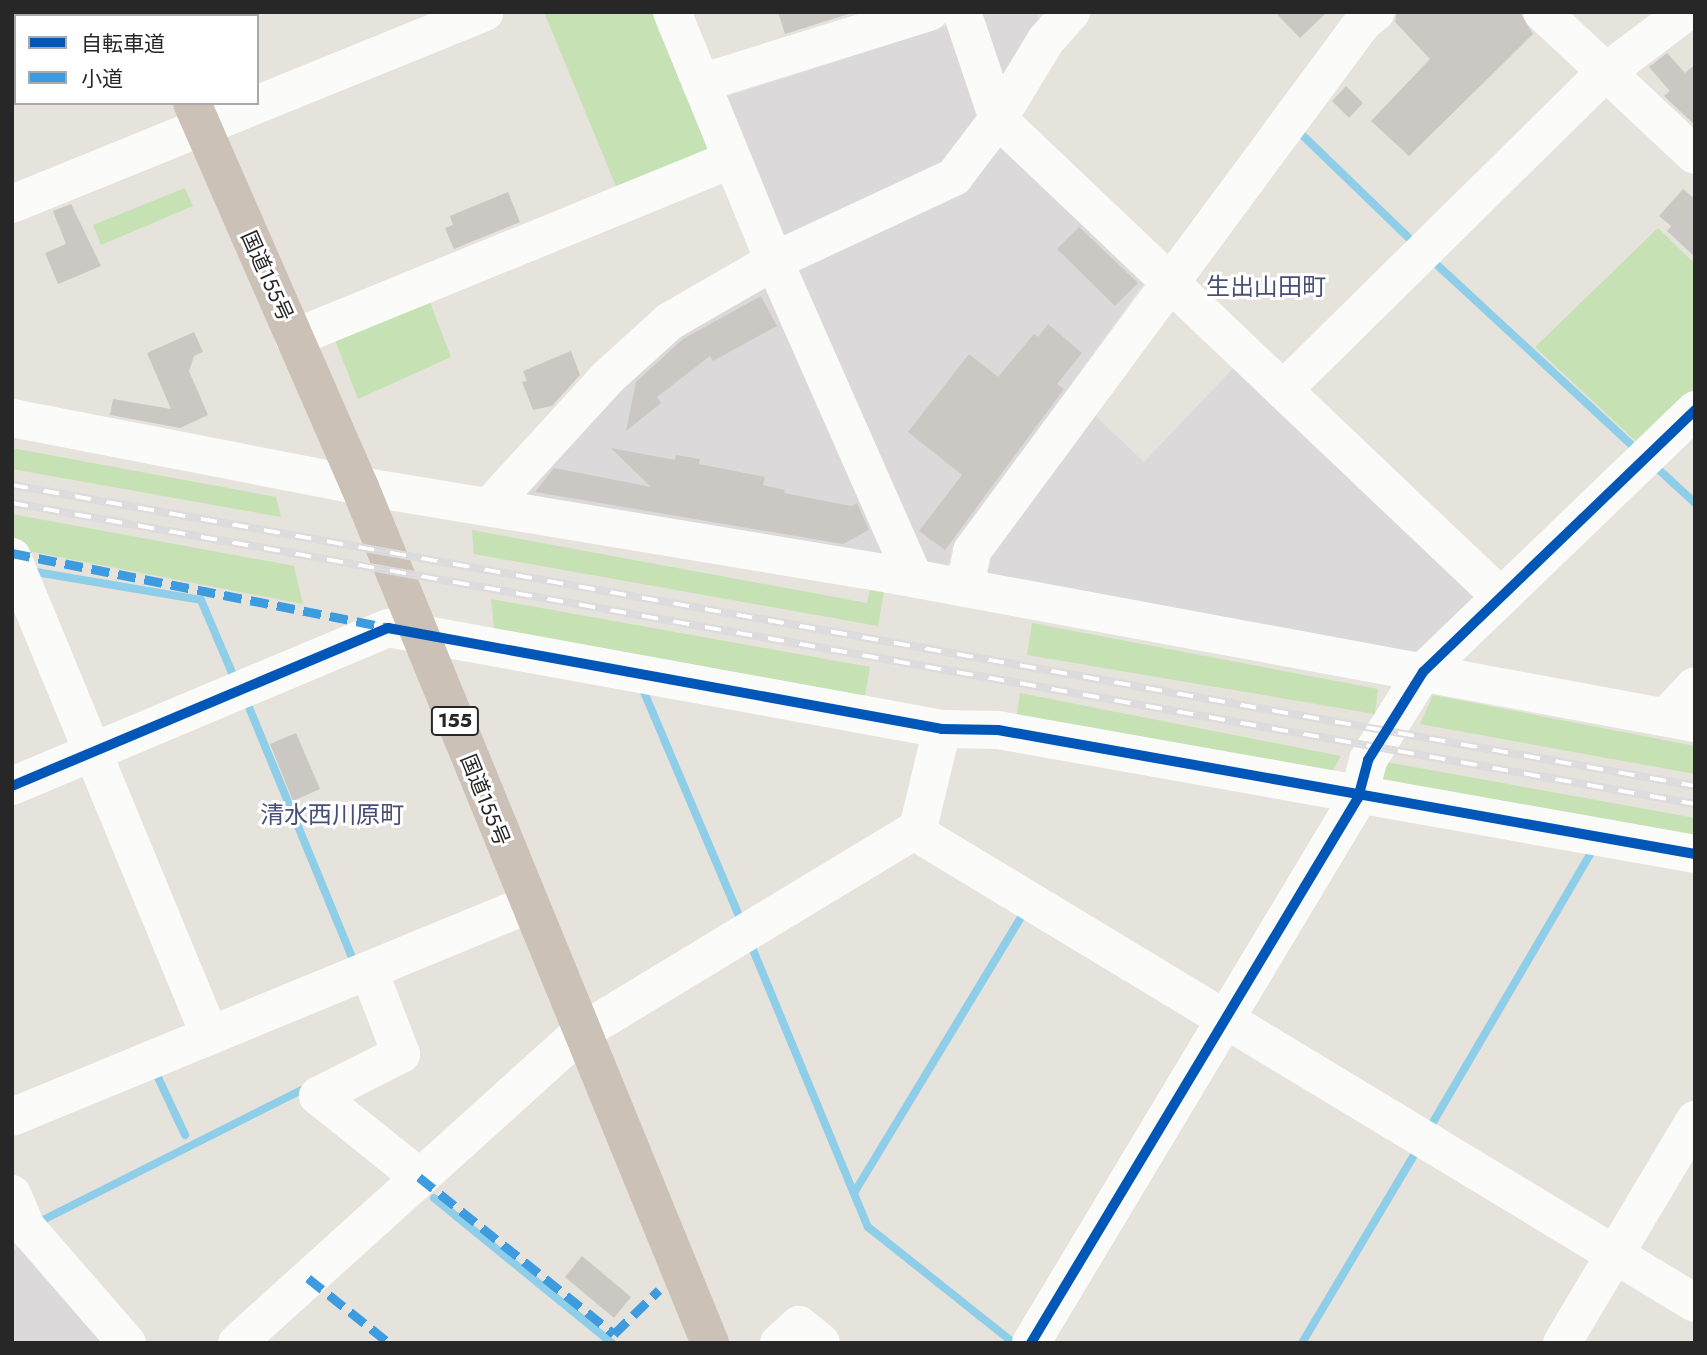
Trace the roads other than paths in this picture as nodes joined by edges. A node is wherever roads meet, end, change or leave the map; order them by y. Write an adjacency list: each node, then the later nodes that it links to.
1 (485, 12): 11 (street)
2 (672, 12): 10 (street)
3 (929, 12): 10 (street)
4 (962, 12): 14 (street)
5 (1070, 12): 14 (street)
6 (1376, 12): 19 (street)
7 (1542, 12): 9 (street)
8 (1686, 12): 9 (street)
9 (1606, 72): 15 (street); 21 (street)
10 (701, 83): 16 (street)
11 (259, 94)
12 (227, 105): 13 (street)
13 (197, 116): 17 (street); 20 (highway, 国道155号 / 155)
14 (998, 119): 18 (street); 19 (street)
15 (1695, 155)
16 (732, 159): 18 (street); 20 (street)
17 (12, 204)
18 (774, 261): 25 (street); 27 (street)
19 (1169, 282): 21 (street); 28 (street)
20 (294, 338): 24 (highway, 国道155号 / 155)
21 (1283, 390): 29 (street)
22 (1695, 410): 29 (street)
23 (12, 418): 24 (street)
24 (359, 485): 25 (street); 30 (highway, 国道155号 / 155)
25 (489, 507): 27 (street)
26 (12, 556): 35 (street)
27 (915, 579): 28 (street)
28 (965, 588): 31 (street)
29 (1501, 597): 31 (street)
30 (421, 636): 34 (street); 35 (street); 40 (highway, 国道155号 / 155)
31 (1423, 672): 33 (street); 37 (street)
32 (1695, 686): 33 (street)
33 (1680, 720)
34 (942, 729): 37 (street); 38 (street)
35 (93, 753): 36 (street); 44 (street)
36 (12, 786)
37 (1358, 798): 39 (street); 42 (street)
38 (918, 828): 42 (street); 43 (street)
39 (1695, 854)
40 (527, 905): 41 (street); 43 (highway, 国道155号 / 155)
41 (369, 971): 44 (street); 47 (street)
42 (1224, 1019): 49 (street); 56 (street)
43 (580, 1033): 47 (street); 53 (highway, 国道155号 / 155)
44 (211, 1036): 45 (street)
45 (12, 1117)
46 (1695, 1120): 49 (street)
47 (419, 1177): 52 (street)
48 (12, 1194): 51 (street)
49 (1615, 1254): 50 (street); 57 (street)
50 (1695, 1304)
51 (127, 1343)
52 (237, 1343)
53 (710, 1343)
54 (779, 1343): 55 (street)
55 (821, 1343)
56 (1031, 1343)
57 (1562, 1343)

